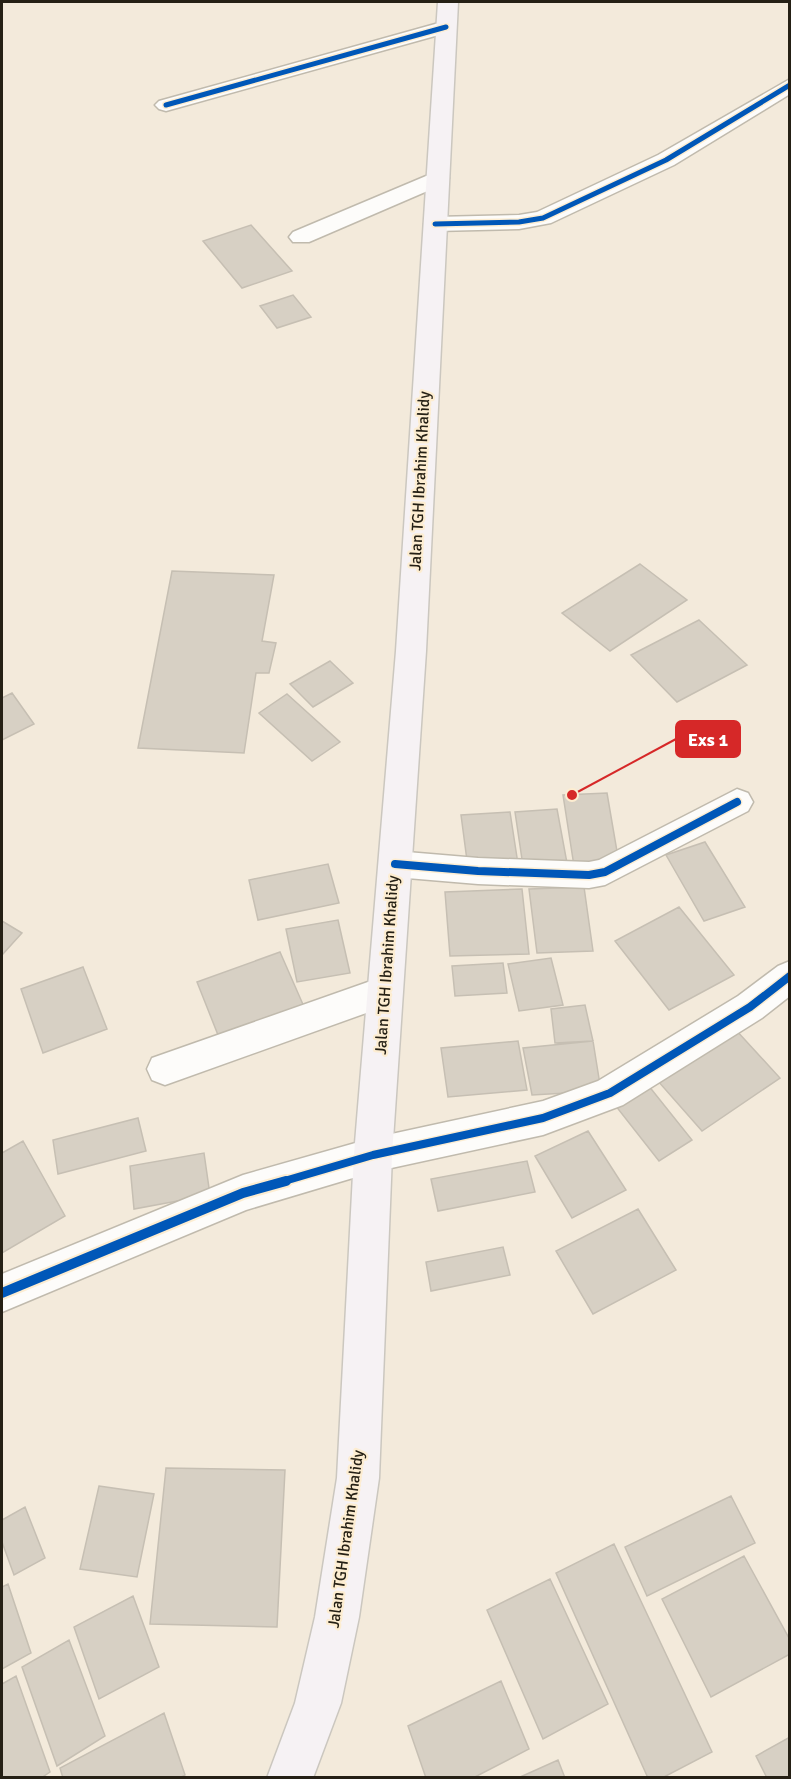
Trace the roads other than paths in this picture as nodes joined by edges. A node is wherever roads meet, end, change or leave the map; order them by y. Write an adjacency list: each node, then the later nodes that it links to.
1 (447, 14): 3 (street); 4 (main road, Jalan TGH Ibrahim Khalidy)
2 (789, 85): 5 (street)
3 (166, 105)
4 (438, 178): 5 (main road, Jalan TGH Ibrahim Khalidy); 6 (street)
5 (435, 224): 8 (main road, Jalan TGH Ibrahim Khalidy)
6 (301, 237)
7 (737, 802): 8 (street)
8 (395, 864): 10 (main road, Jalan TGH Ibrahim Khalidy)
9 (789, 976): 12 (street)
10 (385, 991): 11 (street); 12 (main road, Jalan TGH Ibrahim Khalidy)
11 (165, 1069)
12 (373, 1155): 13 (street); 14 (main road, Jalan TGH Ibrahim Khalidy)
13 (2, 1293)
14 (290, 1778)

